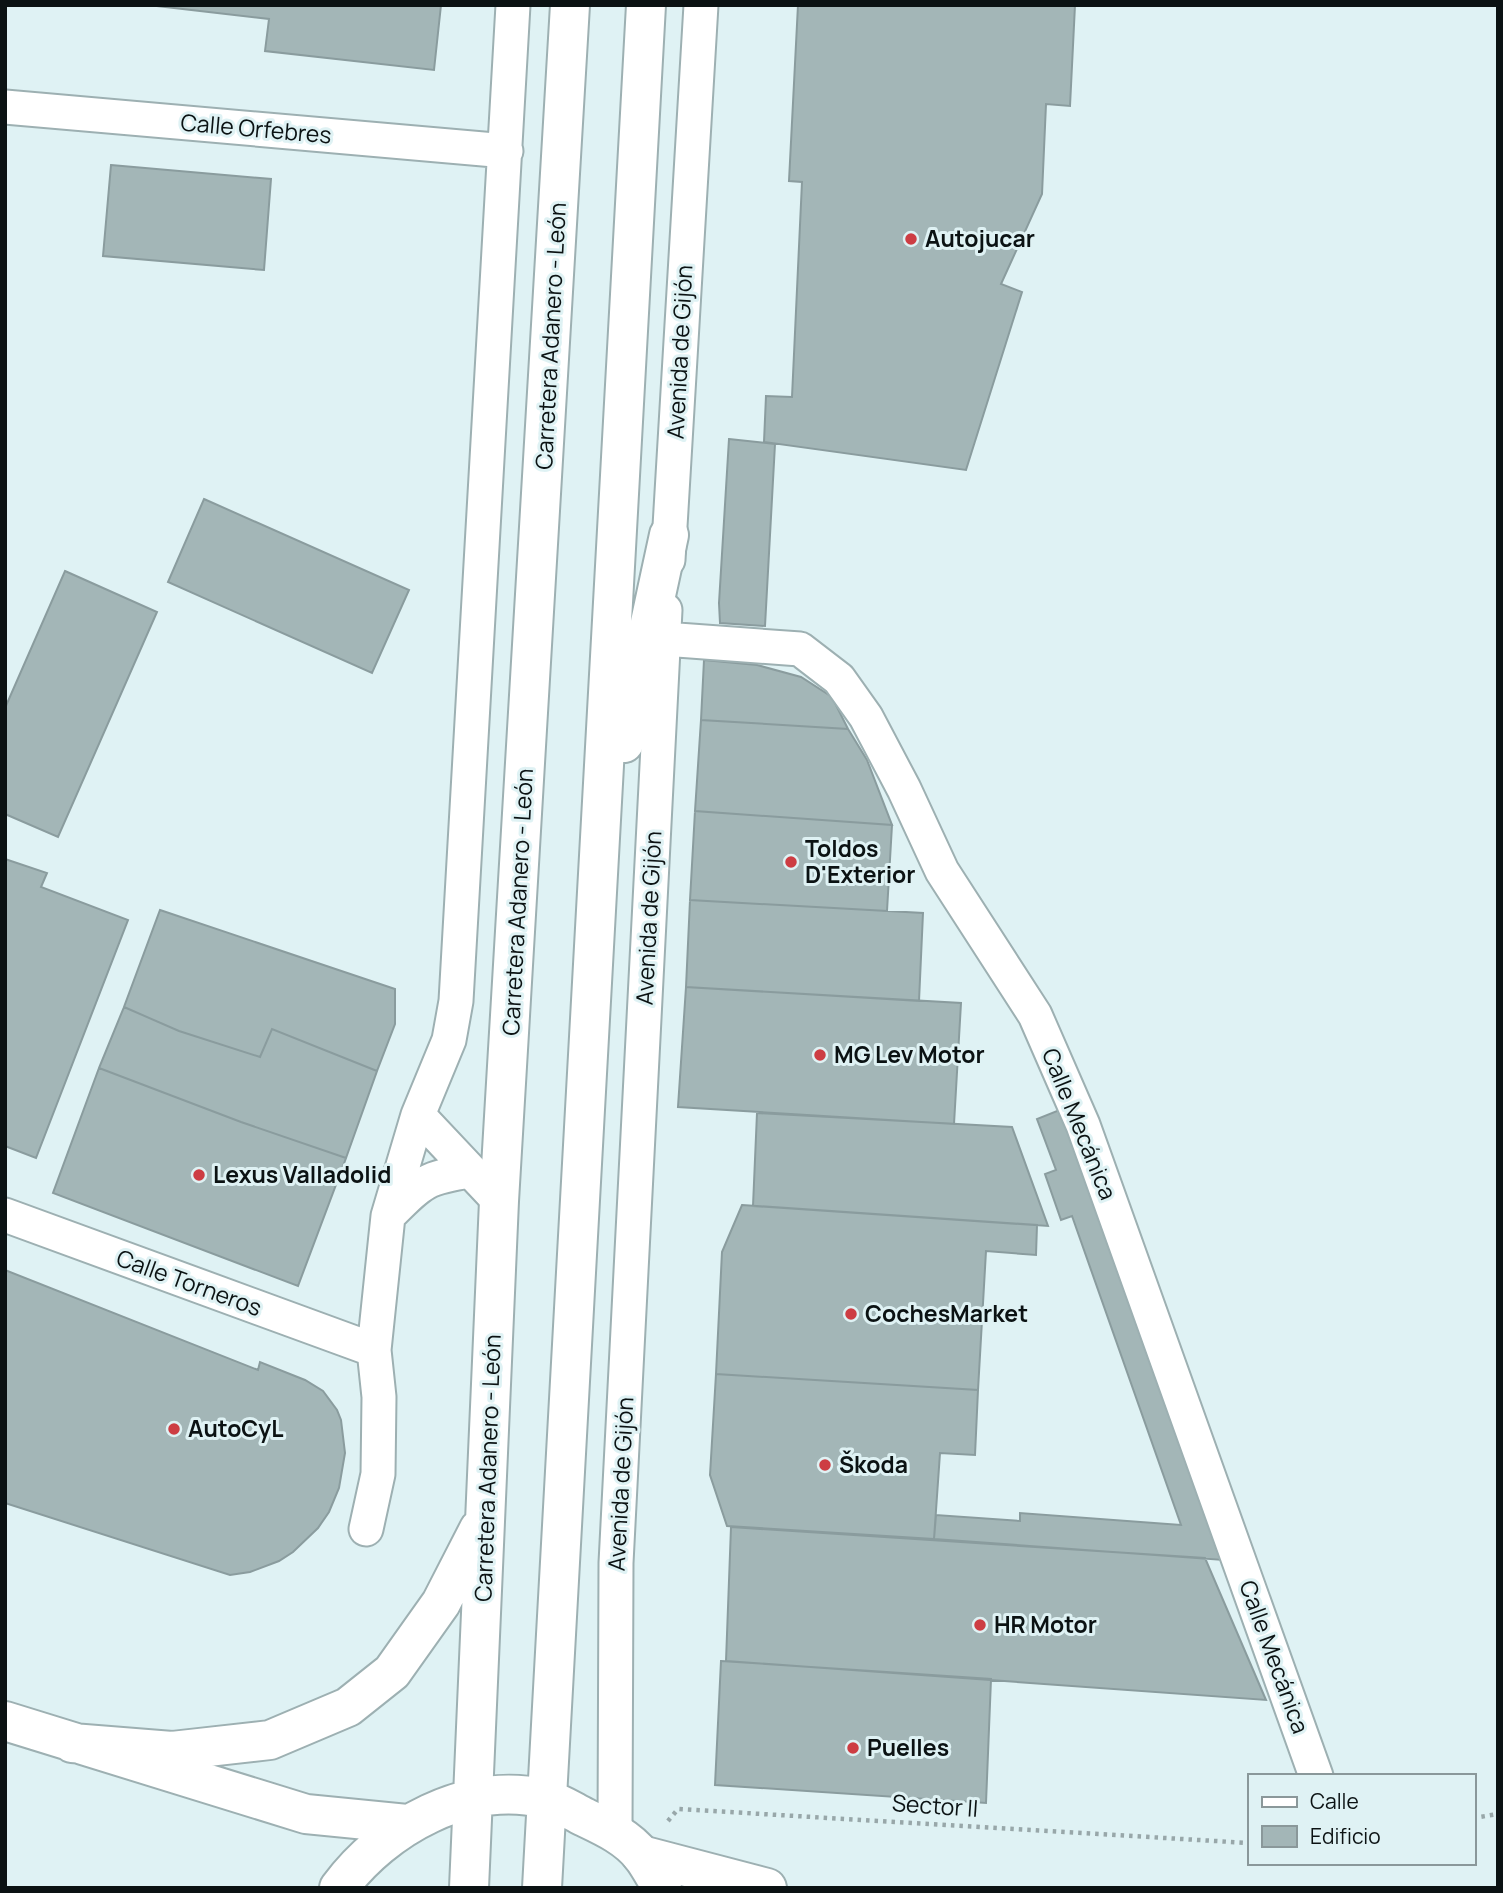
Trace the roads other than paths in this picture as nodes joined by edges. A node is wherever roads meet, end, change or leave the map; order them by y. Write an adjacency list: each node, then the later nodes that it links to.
1 (513, 5): 6 (street)
2 (570, 5): 12 (highway, Carretera Adanero - León)
3 (646, 5): 9 (highway)
4 (701, 5): 7 (street, Avenida de Gijón)
5 (5, 107): 6 (street, Calle Orfebres)
6 (506, 151): 10 (street)
7 (669, 535): 8 (street, Avenida de Gijón); 9 (highway)
8 (664, 639): 20 (street, Calle Mecánica); 24 (street, Avenida de Gijón)
9 (597, 865): 22 (highway)
10 (418, 1115): 11 (street); 14 (street)
11 (470, 1171): 12 (street); 14 (street)
12 (499, 1201): 16 (highway, Carretera Adanero - León)
13 (5, 1215): 15 (street, Calle Torneros)
14 (388, 1216): 15 (street)
15 (374, 1350): 17 (street)
16 (485, 1518): 19 (highway); 21 (highway, Carretera Adanero - León)
17 (366, 1529)
18 (5, 1721): 19 (highway)
19 (72, 1743): 23 (highway)
20 (1315, 1774)
21 (474, 1799): 22 (highway); 23 (highway); 26 (highway)
22 (547, 1799): 24 (highway); 27 (highway)
23 (407, 1824): 25 (highway)
24 (628, 1843): 28 (highway); 29 (highway)
25 (340, 1888)
26 (469, 1888)
27 (542, 1888)
28 (662, 1888)
29 (767, 1888)

